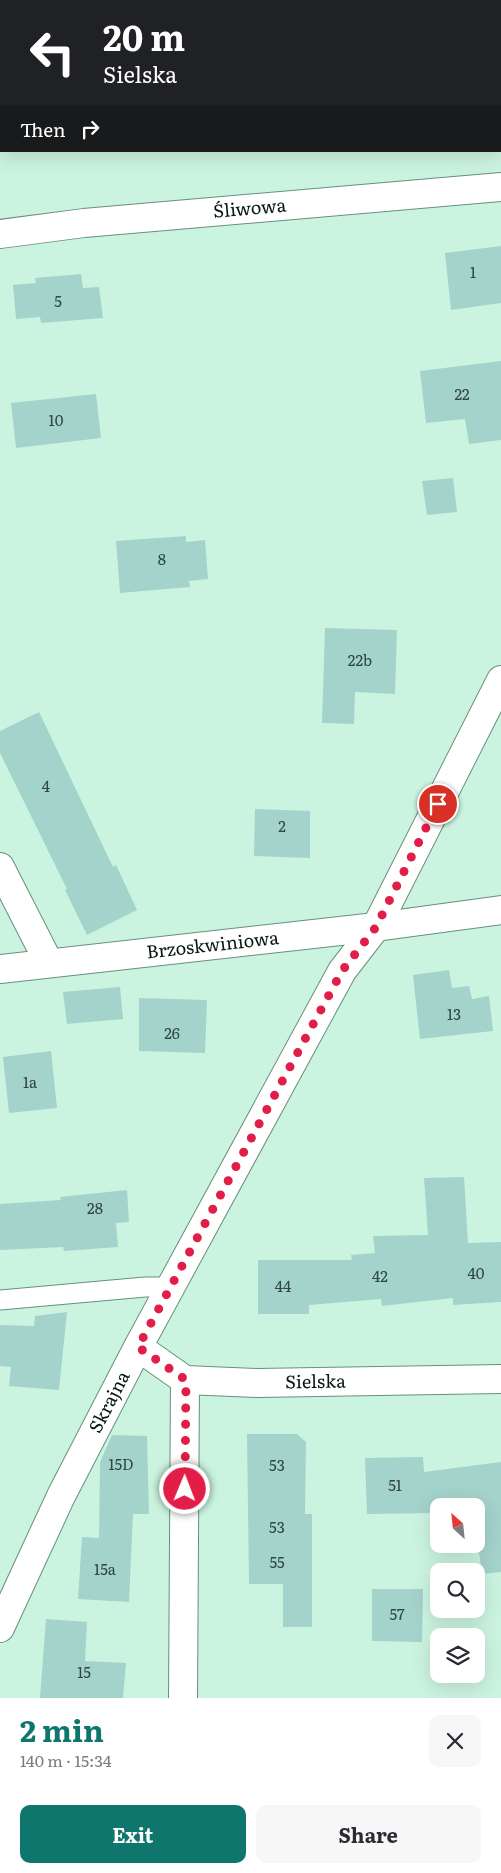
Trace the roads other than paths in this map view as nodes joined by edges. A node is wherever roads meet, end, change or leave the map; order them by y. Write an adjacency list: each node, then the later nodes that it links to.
1 (501, 187): 2 (street, Śliwowa)
2 (0, 234)
3 (501, 680): 6 (street, Skrajna)
4 (0, 867): 7 (street)
5 (501, 910): 6 (street, Brzoskwiniowa)
6 (376, 927): 7 (street, Brzoskwiniowa); 9 (street, Skrajna)
7 (49, 963): 8 (street, Brzoskwiniowa)
8 (0, 969)
9 (170, 1287): 10 (lane); 11 (street, Skrajna)
10 (0, 1300)
11 (138, 1347): 13 (street); 14 (street, Skrajna)
12 (501, 1379): 13 (street, Sielska)
13 (186, 1380): 15 (street)
14 (0, 1628)
15 (183, 1698)

